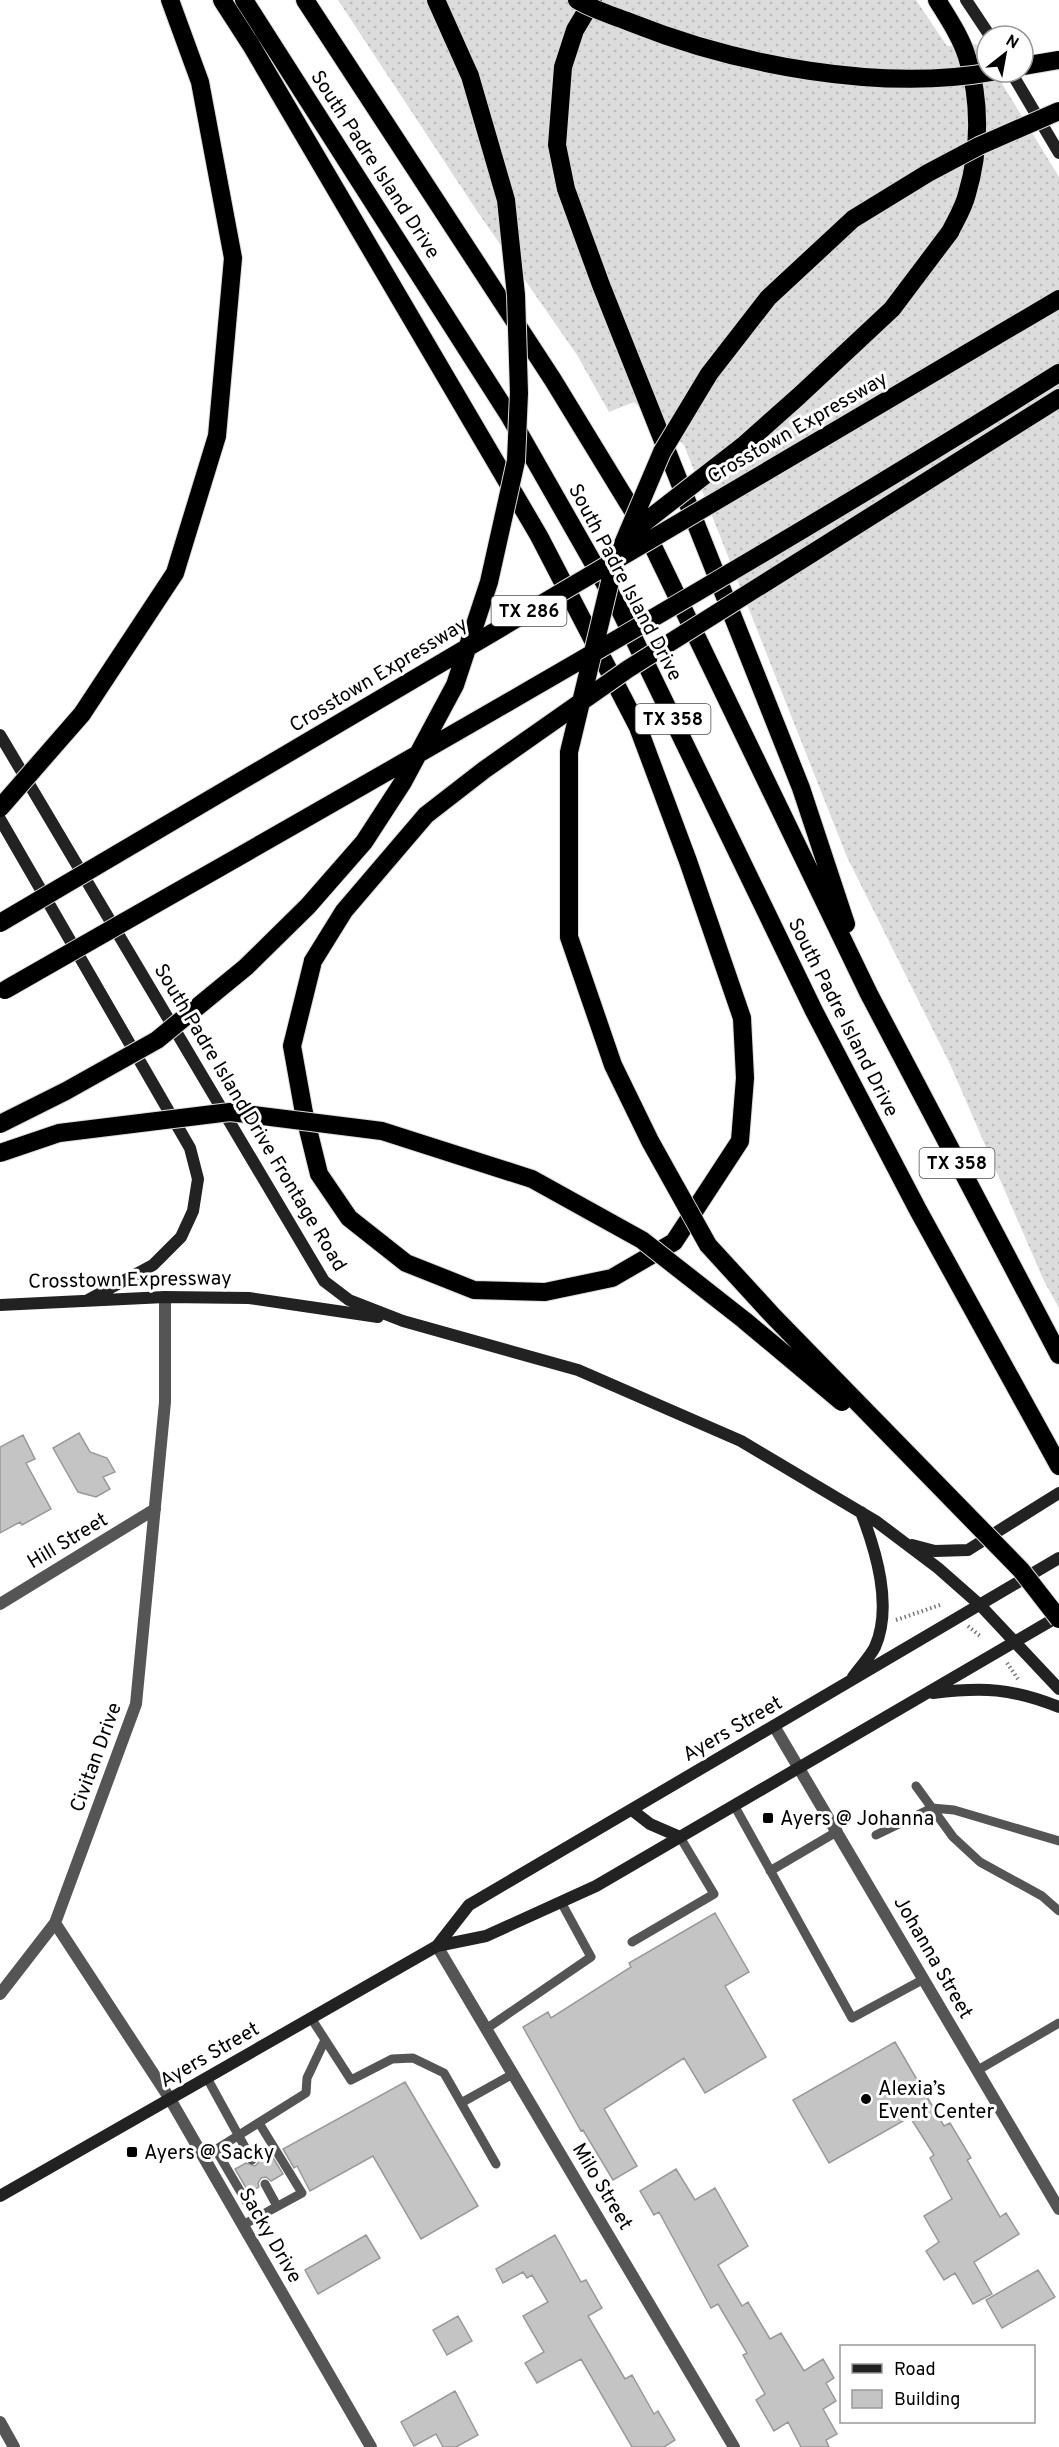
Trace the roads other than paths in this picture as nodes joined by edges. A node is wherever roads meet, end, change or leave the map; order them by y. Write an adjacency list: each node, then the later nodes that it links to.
1 (170, 0): 22 (highway, bridge)
2 (222, 0): 19 (highway, bridge)
3 (244, 0): 35 (highway, South Padre Island Drive / TX 358)
4 (305, 0): 26 (highway, South Padre Island Drive / TX 358)
5 (436, 0): 27 (highway, bridge)
6 (577, 0): 13 (highway, bridge)
7 (593, 0): 26 (highway)
8 (937, 0): 20 (highway, bridge)
9 (966, 0): 10 (main road)
10 (982, 24)
11 (1059, 60): 12 (highway)
12 (1035, 64)
13 (975, 73)
14 (1018, 84): 16 (main road)
15 (1059, 111): 34 (highway, bridge)
16 (1059, 153)
17 (1059, 300): 20 (highway, Crosstown Expressway / TX 286, bridge)
18 (1059, 373): 25 (highway, bridge)
19 (1059, 398)
20 (539, 605): 24 (highway, Crosstown Expressway / TX 286, bridge)
21 (0, 735): 32 (main road, South Padre Island Drive Frontage Road)
22 (0, 808)
23 (0, 819): 30 (main road)
24 (0, 923)
25 (3, 992)
26 (870, 994): 33 (highway, South Padre Island Drive / TX 358)
27 (0, 1124)
28 (0, 1153): 34 (highway, bridge)
29 (165, 1297): 30 (main road, Crosstown Expressway); 32 (main road, Crosstown Expressway); 37 (street, Civitan Drive)
30 (86, 1301): 31 (main road, Crosstown Expressway)
31 (0, 1305)
32 (403, 1321): 38 (main road, South Padre Island Drive Frontage Road)
33 (1059, 1355)
34 (915, 1463): 43 (highway, bridge)
35 (1059, 1465)
36 (1059, 1493): 39 (main road)
37 (155, 1509): 41 (street, Hill Street); 62 (street, Civitan Drive)
38 (861, 1512): 39 (main road, South Padre Island Drive Frontage Road); 45 (main road)
39 (905, 1543): 42 (main road, South Padre Island Drive Frontage Road)
40 (1059, 1558): 42 (main road, Ayers Street)
41 (0, 1604)
42 (980, 1605): 44 (main road, South Padre Island Drive Frontage Road); 45 (main road, Ayers Street)
43 (1059, 1618): 44 (main road, Ayers Street)
44 (1016, 1641): 46 (main road, South Padre Island Drive Frontage Road); 47 (main road, Ayers Street)
45 (849, 1682): 49 (main road, Ayers Street)
46 (1059, 1689)
47 (926, 1694): 48 (main road); 50 (main road, Ayers Street)
48 (1059, 1707)
49 (774, 1726): 50 (street, Johanna Street); 54 (main road, Ayers Street)
50 (800, 1766): 52 (main road, Ayers Street); 55 (street, Johanna Street)
51 (916, 1786): 53 (lane)
52 (734, 1805): 57 (main road, Ayers Street); 59 (lane)
53 (932, 1808): 56 (lane); 58 (lane); 61 (lane)
54 (632, 1810): 57 (main road); 64 (main road, Ayers Street)
55 (838, 1831): 59 (lane); 65 (street, Johanna Street)
56 (876, 1835)
57 (680, 1837): 60 (main road, Ayers Street); 63 (lane)
58 (1059, 1841)
59 (770, 1871): 65 (lane)
60 (561, 1902): 64 (main road, Ayers Street); 69 (lane)
61 (1059, 1911)
62 (55, 1923): 66 (street, Civitan Drive); 74 (street, Sacky Drive)
63 (632, 1942)
64 (437, 1946): 67 (main road, Ayers Street); 69 (street, Milo Street)
65 (924, 1979): 71 (street, Johanna Street)
66 (0, 1994)
67 (311, 2018): 70 (lane); 73 (main road, Ayers Street)
68 (1059, 2023): 71 (lane)
69 (486, 2029): 72 (street, Milo Street)
70 (325, 2040): 75 (lane); 76 (lane)
71 (978, 2070): 85 (street, Johanna Street)
72 (513, 2074): 75 (lane); 91 (street, Milo Street)
73 (207, 2078): 74 (main road, Ayers Street); 77 (lane)
74 (170, 2099): 79 (street, Sacky Drive); 83 (main road, Ayers Street)
75 (461, 2103): 81 (lane)
76 (260, 2123): 77 (lane); 84 (lane)
77 (238, 2136): 78 (lane); 80 (lane)
78 (216, 2150): 79 (lane); 86 (lane)
79 (204, 2157): 87 (street, Sacky Drive)
80 (252, 2160)
81 (496, 2164)
82 (265, 2184): 84 (lane)
83 (0, 2196)
84 (278, 2206): 86 (lane)
85 (1059, 2209)
86 (255, 2218): 87 (lane)
87 (243, 2225): 90 (street, Sacky Drive)
88 (0, 2422): 89 (street)
89 (14, 2447)
90 (371, 2447)
91 (734, 2447)

